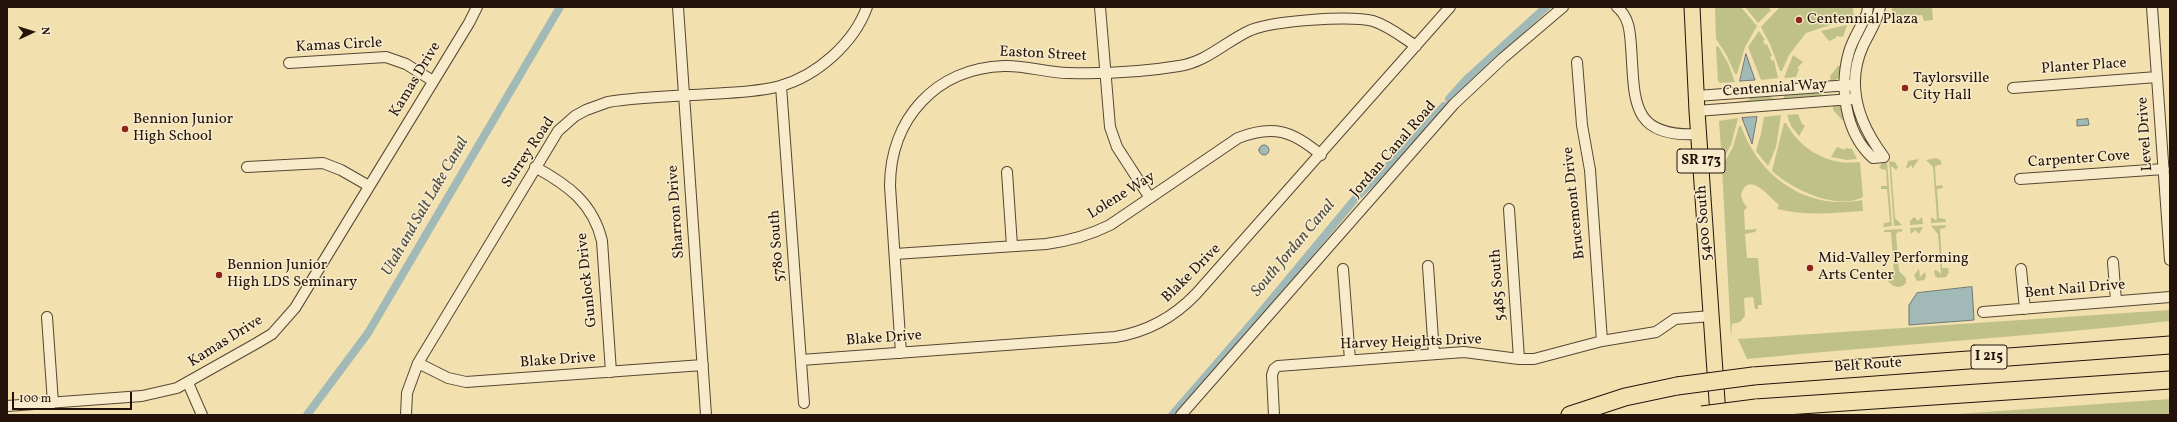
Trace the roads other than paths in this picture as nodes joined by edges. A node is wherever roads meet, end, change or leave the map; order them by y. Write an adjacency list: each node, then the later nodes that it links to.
1 (476, 7): 17 (street, Kamas Drive)
2 (678, 7): 21 (street, Sharron Drive)
3 (867, 7): 19 (street, Surrey Road)
4 (1100, 7): 15 (street)
5 (1450, 7): 12 (street, Blake Drive)
6 (1563, 7): 66 (street, Jordan Canal Road)
7 (1617, 7): 25 (street)
8 (1692, 7): 24 (main road, 5400 South / SR 173)
9 (1868, 7): 18 (street)
10 (1880, 7): 18 (street)
11 (2152, 7): 16 (street, Level Drive)
12 (1416, 46): 15 (street, Easton Street); 26 (street, Blake Drive)
13 (1577, 62): 48 (street, Brucemont Drive)
14 (289, 63): 17 (street, Kamas Circle)
15 (1104, 72): 33 (street); 36 (street, Easton Street)
16 (2157, 77): 20 (street, Planter Place); 29 (street, Level Drive)
17 (434, 81): 32 (street, Kamas Drive)
18 (1849, 85): 22 (street); 23 (street); 24 (street, Centennial Way)
19 (782, 86): 21 (street, Surrey Road); 53 (street, 5780 South)
20 (2013, 88)
21 (684, 96): 28 (street, Surrey Road); 56 (street, Sharron Drive)
22 (1855, 98): 23 (street, Centennial Way); 23 (street)
23 (1845, 99): 24 (street, Centennial Way)
24 (1697, 103): 25 (main road, 5400 South / SR 173)
25 (1699, 134): 46 (main road, 5400 South / SR 173)
26 (1321, 155): 33 (street, Lolene Way); 50 (street, Blake Drive)
27 (247, 167): 32 (street)
28 (535, 167): 55 (street, Surrey Road); 57 (street, Gunlock Drive)
29 (2164, 169): 31 (street, Carpenter Cove); 37 (street, Level Drive)
30 (1007, 172): 35 (street)
31 (2020, 179)
32 (369, 186): 59 (street, Kamas Drive)
33 (1150, 198): 35 (street, Lolene Way)
34 (1509, 209): 52 (street, 5485 South)
35 (1012, 246): 36 (street, Lolene Way)
36 (895, 254): 50 (street, Easton Street)
37 (2170, 260)
38 (2113, 262): 43 (street)
39 (1428, 266): 51 (street)
40 (1343, 269): 54 (street)
41 (2021, 269): 44 (street)
42 (2170, 297): 43 (street, Bent Nail Drive)
43 (2116, 301): 44 (street, Bent Nail Drive)
44 (2025, 309): 45 (street, Bent Nail Drive)
45 (1983, 312)
46 (1711, 316): 48 (street, Harvey Heights Drive); 70 (main road, 5400 South / SR 173)
47 (47, 317): 60 (street)
48 (1602, 341): 52 (street, Harvey Heights Drive)
49 (2170, 345): 68 (highway, Belt Route / I 215, bridge)
50 (901, 353): 53 (street, Blake Drive)
51 (1434, 354): 52 (street, Harvey Heights Drive); 54 (street, Harvey Heights Drive)
52 (1519, 359)
53 (802, 360): 61 (street, 5780 South)
54 (1350, 360): 67 (street, Harvey Heights Drive)
55 (418, 364): 57 (street, Blake Drive); 64 (street, Surrey Road)
56 (703, 365): 57 (street, Blake Drive); 65 (street, Sharron Drive)
57 (611, 372)
58 (2170, 380): 69 (highway, I 215, bridge)
59 (188, 383): 60 (street, Kamas Drive); 63 (street)
60 (53, 403): 62 (street, Kamas Drive)
61 (804, 403)
62 (7, 406)
63 (202, 415)
64 (406, 415)
65 (706, 415)
66 (1181, 415)
67 (1274, 415)
68 (1570, 415)
69 (1702, 415)
70 (1718, 415)

